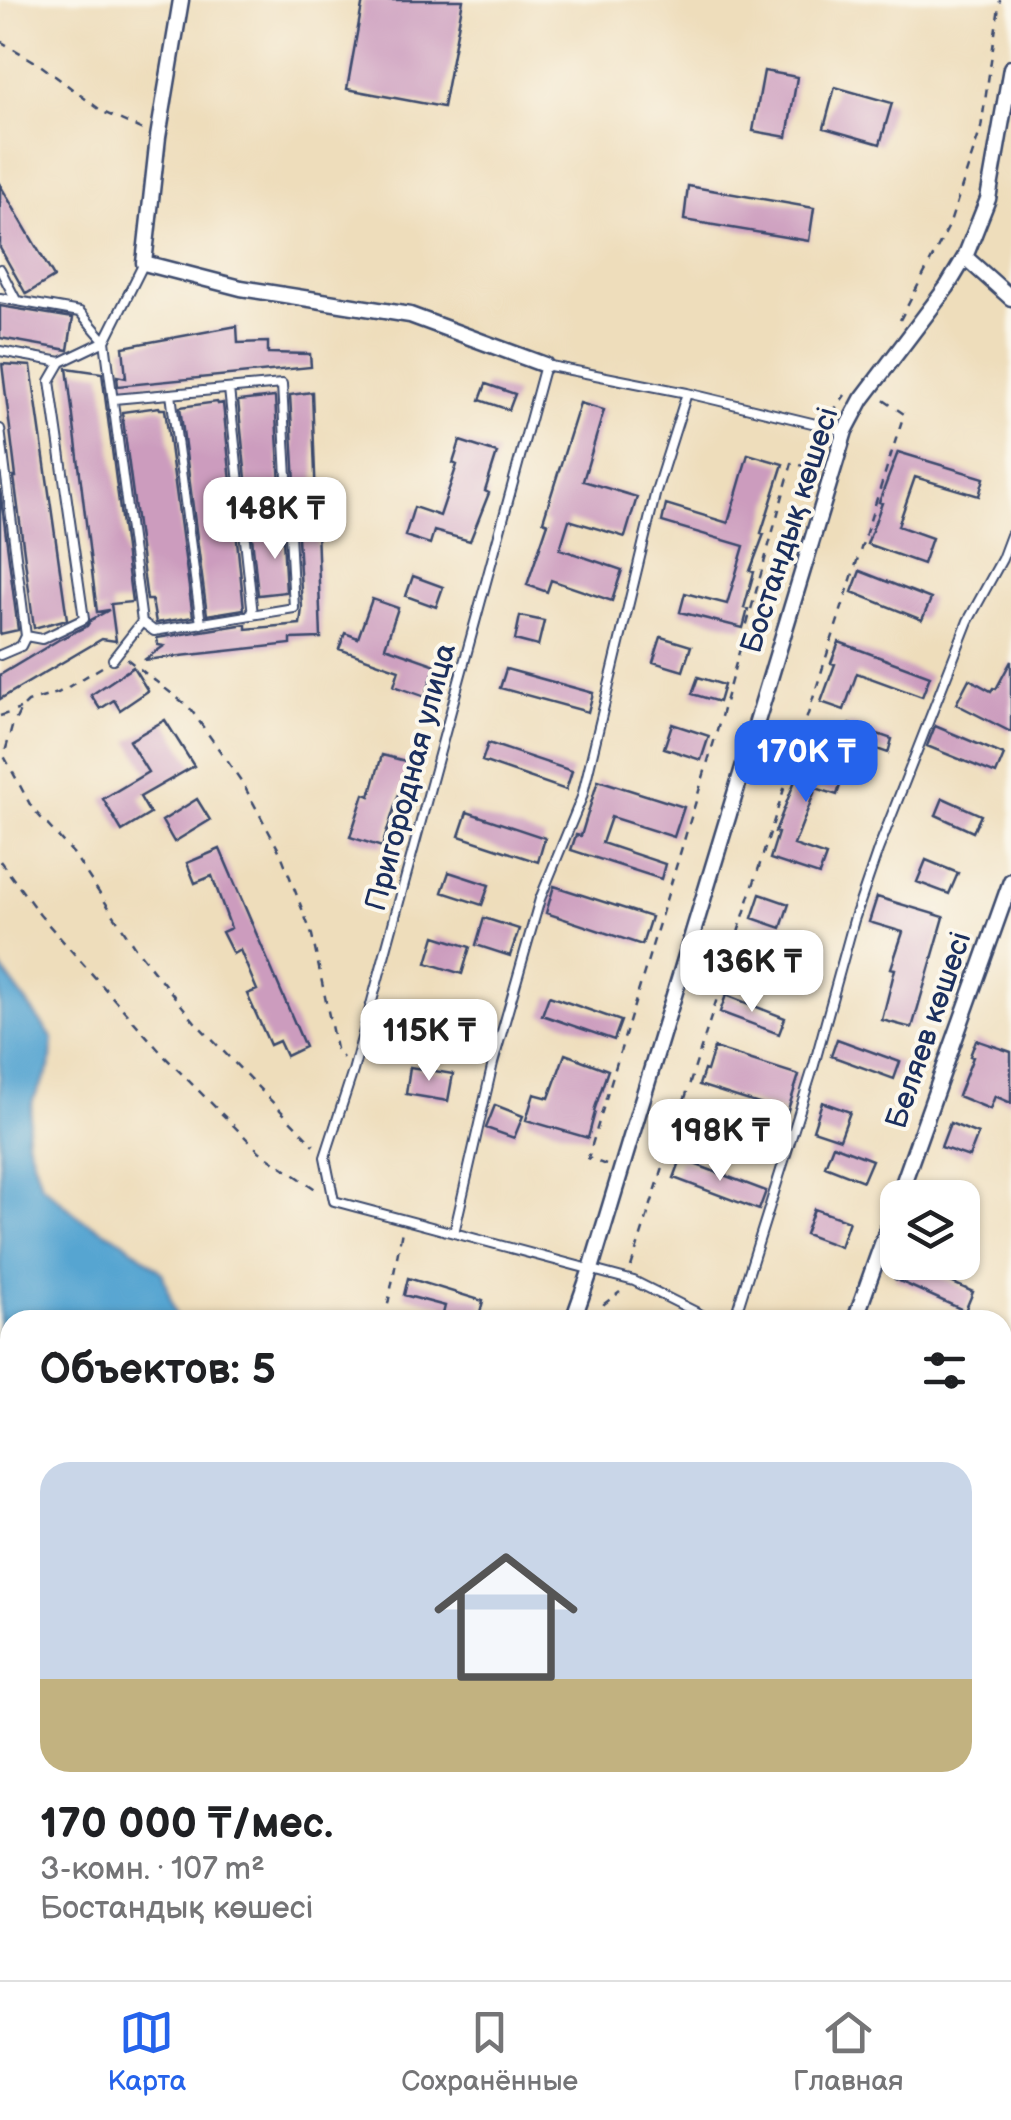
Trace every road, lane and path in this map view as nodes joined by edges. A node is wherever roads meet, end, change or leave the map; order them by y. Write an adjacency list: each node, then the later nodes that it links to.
1 (181, 0): 4 (street)
2 (0, 40): 4 (path)
3 (1011, 68): 5 (street, Бостандық көшесі)
4 (158, 137): 6 (street)
5 (965, 257): 9 (street); 16 (street, Бостандық көшесі)
6 (144, 263): 11 (lane); 14 (street)
7 (0, 268): 10 (lane)
8 (0, 298): 10 (lane)
9 (1011, 298)
10 (16, 301): 11 (lane)
11 (105, 340): 13 (lane); 19 (lane)
12 (0, 351): 13 (lane)
13 (60, 362): 26 (lane)
14 (545, 364): 17 (lane); 34 (lane, Пригородная улица)
15 (230, 389): 18 (lane); 23 (lane); 23 (lane)
16 (868, 390): 21 (street, Бостандық көшесі); 42 (path)
17 (687, 393): 21 (lane); 39 (lane)
18 (171, 394): 19 (lane); 25 (lane)
19 (114, 400): 24 (lane)
20 (0, 428): 26 (lane)
21 (845, 432): 41 (street, Бостандық көшесі)
22 (1011, 535): 47 (lane)
23 (252, 615): 25 (lane)
24 (142, 622): 25 (lane); 28 (lane)
25 (200, 624)
26 (26, 636): 27 (lane)
27 (0, 656)
28 (113, 658): 29 (path); 34 (path)
29 (21, 709): 30 (path); 31 (path)
30 (0, 716)
31 (2, 755): 35 (path)
32 (0, 861): 37 (path)
33 (1011, 880): 36 (street, Беляев көшесі)
34 (353, 1071): 35 (lane, Пригородная улица)
35 (325, 1157): 37 (lane, Пригородная улица)
36 (904, 1180)
37 (334, 1201): 38 (lane)
38 (404, 1220): 39 (lane); 43 (path)
39 (454, 1233): 41 (lane)
40 (880, 1249): 48 (street, Беляев көшесі)
41 (591, 1270): 42 (lane); 44 (street, Бостандық көшесі)
42 (627, 1279): 45 (path); 46 (lane)
43 (387, 1310)
44 (577, 1310)
45 (602, 1310)
46 (691, 1310)
47 (737, 1310)
48 (859, 1310)

